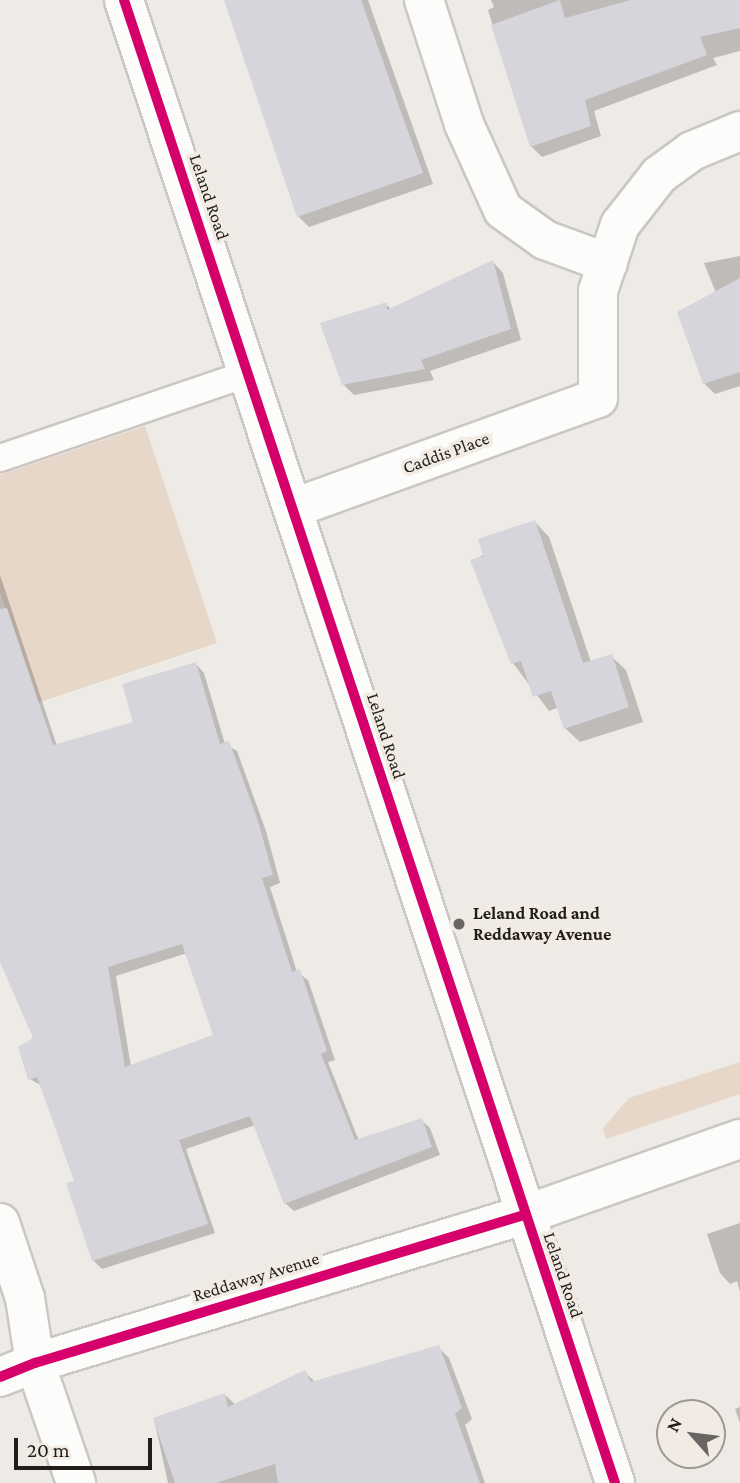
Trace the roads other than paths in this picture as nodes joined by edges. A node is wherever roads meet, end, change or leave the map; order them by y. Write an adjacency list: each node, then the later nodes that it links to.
1 (124, 0): 5 (street, Leland Road)
2 (424, 0): 4 (street)
3 (740, 131): 4 (street)
4 (608, 263): 7 (street, Caddis Place)
5 (249, 373): 6 (lane); 7 (street, Leland Road)
6 (0, 458)
7 (294, 508): 9 (street, Leland Road)
8 (740, 1139): 9 (street, Reddaway Avenue)
9 (524, 1214): 11 (street, Reddaway Avenue); 14 (street, Leland Road)
10 (0, 1223): 11 (street)
11 (35, 1363): 12 (street, Reddaway Avenue); 13 (street)
12 (0, 1377)
13 (76, 1483)
14 (615, 1483)

